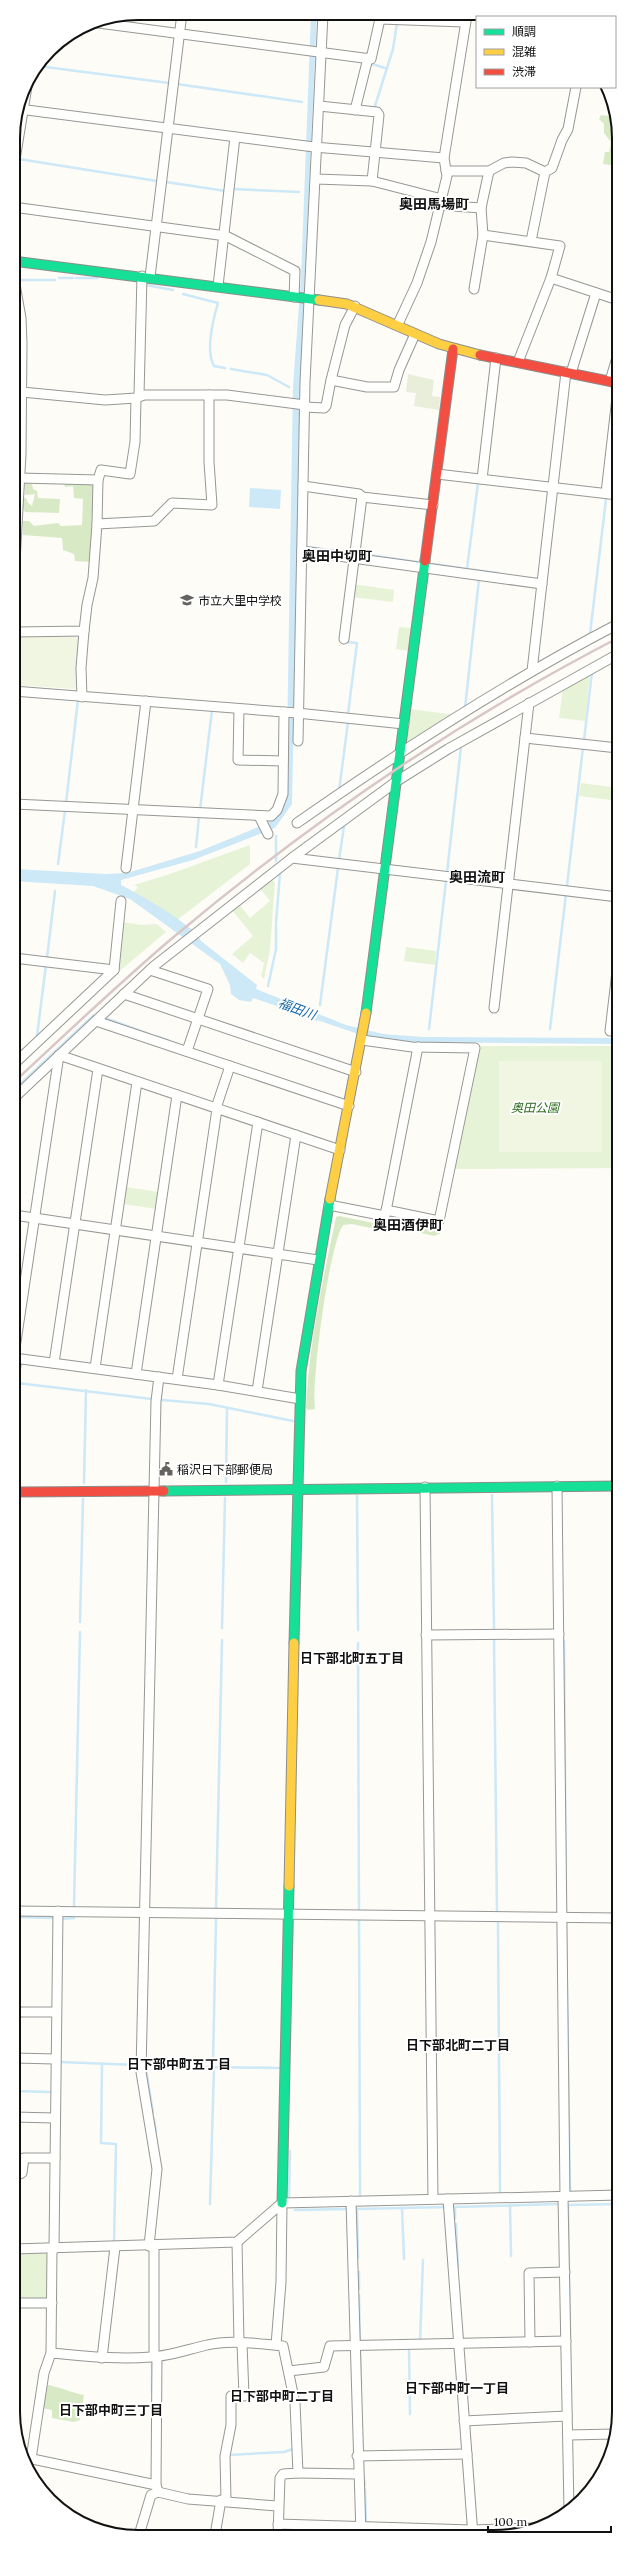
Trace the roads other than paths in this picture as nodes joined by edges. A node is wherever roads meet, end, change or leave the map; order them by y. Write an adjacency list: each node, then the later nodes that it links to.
1 (181, 20): 6 (street)
2 (323, 20): 7 (street)
3 (377, 20): 8 (street)
4 (465, 20): 17 (street)
5 (107, 24): 6 (street)
6 (179, 34): 7 (street); 13 (street)
7 (320, 51): 8 (street); 10 (street)
8 (368, 58): 12 (street)
9 (576, 88): 20 (street)
10 (319, 106): 12 (street); 15 (street)
11 (24, 109): 13 (street)
12 (355, 110): 16 (street)
13 (168, 128): 14 (street); 26 (street)
14 (235, 137): 15 (street); 28 (street)
15 (316, 147): 16 (street); 21 (street)
16 (375, 152): 17 (street); 22 (street)
17 (444, 158): 18 (street)
18 (446, 171): 19 (street); 23 (street)
19 (488, 171): 20 (street); 25 (street)
20 (545, 172): 29 (street)
21 (316, 179): 22 (street); 38 (street)
22 (372, 181): 23 (street)
23 (441, 202): 25 (street); 41 (street)
24 (20, 208): 26 (street)
25 (481, 208): 27 (street)
26 (156, 226): 28 (street); 31 (street)
27 (483, 235): 29 (street); 34 (street)
28 (226, 236): 33 (street); 36 (street)
29 (531, 241): 32 (street)
30 (20, 262): 31 (street)
31 (146, 277): 33 (street); 52 (street)
32 (551, 278): 35 (street); 46 (street)
33 (218, 286): 36 (street)
34 (474, 289)
35 (596, 293): 37 (street); 47 (street)
36 (295, 297): 38 (street)
37 (612, 298)
38 (309, 299): 39 (street); 53 (street)
39 (355, 306): 41 (street); 48 (street)
40 (20, 312): 44 (street)
41 (398, 324): 42 (street)
42 (415, 334): 43 (street); 48 (street)
43 (453, 349): 45 (street); 55 (street)
44 (20, 354)
45 (496, 358): 46 (street); 57 (street)
46 (518, 362): 47 (street)
47 (568, 372): 49 (street); 60 (street)
48 (331, 380): 53 (street)
49 (612, 382)
50 (20, 390): 52 (street)
51 (209, 394): 52 (street); 53 (street); 65 (street)
52 (138, 397): 58 (street)
53 (304, 406): 59 (street)
54 (612, 441): 61 (street)
55 (437, 474): 57 (street); 64 (street)
56 (20, 478): 58 (street)
57 (482, 479): 60 (street)
58 (98, 480): 65 (street)
59 (303, 486): 63 (street); 66 (street)
60 (553, 487): 61 (street); 69 (street)
61 (606, 493): 62 (street)
62 (612, 494)
63 (362, 497): 64 (street); 67 (street)
64 (433, 505): 68 (street)
65 (97, 524): 71 (street)
66 (302, 551): 67 (street); 82 (street)
67 (354, 558): 68 (street); 73 (street)
68 (424, 568): 69 (street); 83 (street)
69 (542, 584): 75 (street)
70 (612, 627): 75 (street)
71 (84, 631): 72 (street); 77 (street)
72 (20, 632)
73 (344, 639)
74 (612, 657): 79 (street)
75 (532, 671): 87 (street)
76 (20, 692): 77 (street)
77 (82, 697): 78 (street)
78 (146, 701): 80 (street); 91 (street)
79 (529, 703): 84 (street); 89 (street)
80 (240, 709): 81 (street); 88 (street)
81 (285, 712): 82 (street); 88 (street)
82 (298, 713): 83 (street); 85 (street)
83 (404, 724): 87 (street)
84 (525, 738): 86 (street); 96 (street)
85 (298, 741)
86 (612, 747)
87 (400, 753): 89 (street); 92 (street)
88 (283, 761): 91 (street)
89 (397, 781): 93 (street); 95 (street)
90 (20, 804): 91 (street)
91 (132, 811): 94 (street)
92 (297, 823)
93 (292, 858): 95 (street); 101 (street)
94 (126, 868)
95 (385, 870): 96 (street); 108 (street)
96 (508, 884): 97 (street); 103 (street)
97 (612, 896)
98 (121, 901): 100 (street)
99 (20, 959): 100 (street)
100 (114, 970): 112 (street)
101 (150, 970): 102 (street); 105 (street)
102 (124, 994): 105 (street); 106 (street)
103 (494, 1008)
104 (612, 1014): 107 (street)
105 (198, 1019): 110 (street); 115 (street)
106 (96, 1021): 110 (street); 111 (street)
107 (610, 1031)
108 (362, 1039): 109 (street); 115 (street)
109 (418, 1047): 125 (street); 125 (street)
110 (187, 1051): 113 (street)
111 (59, 1055): 114 (street); 117 (street); 127 (street)
112 (20, 1058)
113 (230, 1066): 119 (street); 120 (street)
114 (98, 1069): 116 (street); 128 (street)
115 (356, 1072): 119 (street)
116 (137, 1082): 118 (street); 129 (street)
117 (20, 1092)
118 (177, 1095): 120 (street); 130 (street)
119 (349, 1106): 123 (street)
120 (217, 1109): 121 (street); 131 (street)
121 (258, 1122): 122 (street); 132 (street)
122 (296, 1135): 123 (street); 133 (street)
123 (340, 1150): 124 (street)
124 (329, 1205): 125 (street); 134 (street)
125 (386, 1210)
126 (20, 1216): 127 (street)
127 (34, 1218): 128 (street); 135 (street)
128 (75, 1224): 129 (street); 137 (street)
129 (116, 1230): 130 (street); 138 (street)
130 (156, 1236): 131 (street); 139 (street)
131 (198, 1242): 132 (street); 141 (street)
132 (238, 1248): 133 (street); 142 (street)
133 (278, 1254): 134 (street); 143 (street)
134 (318, 1260): 144 (street)
135 (20, 1320)
136 (20, 1358): 137 (street)
137 (54, 1363): 138 (street)
138 (95, 1368): 139 (street)
139 (136, 1374): 140 (street)
140 (160, 1377): 141 (street); 149 (street)
141 (177, 1379): 142 (street)
142 (218, 1385): 143 (street)
143 (257, 1391): 144 (street)
144 (300, 1399): 148 (street)
145 (557, 1486): 146 (street); 147 (street); 151 (street)
146 (612, 1486)
147 (425, 1487): 148 (street); 152 (street)
148 (297, 1490): 149 (street); 156 (street)
149 (154, 1491): 150 (street); 155 (street)
150 (20, 1492)
151 (558, 1634): 152 (street); 158 (street)
152 (426, 1635): 157 (street)
153 (20, 1911): 154 (street)
154 (58, 1911): 155 (street); 161 (street)
155 (144, 1912): 156 (street); 175 (street)
156 (287, 1914): 157 (street); 173 (street)
157 (430, 1916): 158 (street); 170 (street)
158 (562, 1918): 159 (street); 169 (street)
159 (612, 1918)
160 (20, 2012): 161 (street)
161 (56, 2012): 163 (street)
162 (20, 2058): 163 (street)
163 (55, 2059): 165 (street)
164 (20, 2117): 165 (street)
165 (54, 2118): 166 (street)
166 (55, 2158): 167 (street); 178 (street)
167 (20, 2174)
168 (612, 2196): 169 (street)
169 (564, 2197): 171 (street); 179 (street)
170 (433, 2199): 171 (street); 172 (street)
171 (448, 2199): 185 (street)
172 (351, 2201): 173 (street); 187 (street)
173 (282, 2203): 174 (street); 186 (street)
174 (237, 2242): 175 (street); 184 (street)
175 (151, 2246): 176 (street); 189 (street)
176 (115, 2247): 178 (street); 190 (street)
177 (20, 2249): 178 (street)
178 (53, 2249): 181 (street)
179 (564, 2272): 182 (street); 183 (street)
180 (20, 2303): 181 (street)
181 (52, 2303): 188 (street)
182 (566, 2341): 183 (street); 192 (street)
183 (530, 2342): 185 (street)
184 (241, 2343): 186 (street); 189 (street); 203 (street)
185 (459, 2344): 187 (street); 193 (street)
186 (276, 2345): 191 (street)
187 (355, 2346): 191 (street); 198 (street)
188 (51, 2353): 190 (street); 196 (street)
189 (155, 2356): 190 (street); 202 (street)
190 (102, 2358)
191 (289, 2371): 200 (street)
192 (567, 2416): 193 (street); 195 (street)
193 (464, 2420): 197 (street)
194 (610, 2434): 195 (street)
195 (568, 2435): 204 (street)
196 (28, 2454)
197 (467, 2454): 198 (street); 212 (street)
198 (357, 2456): 201 (street)
199 (30, 2459): 202 (street)
200 (298, 2473): 201 (street); 205 (street)
201 (358, 2474): 211 (street)
202 (157, 2489): 203 (street); 207 (street)
203 (224, 2500): 205 (street); 208 (street)
204 (569, 2503)
205 (278, 2506): 206 (street)
206 (278, 2524): 209 (street); 210 (street)
207 (140, 2530)
208 (215, 2530)
209 (278, 2530)
210 (349, 2530)
211 (361, 2530)
212 (472, 2530)

